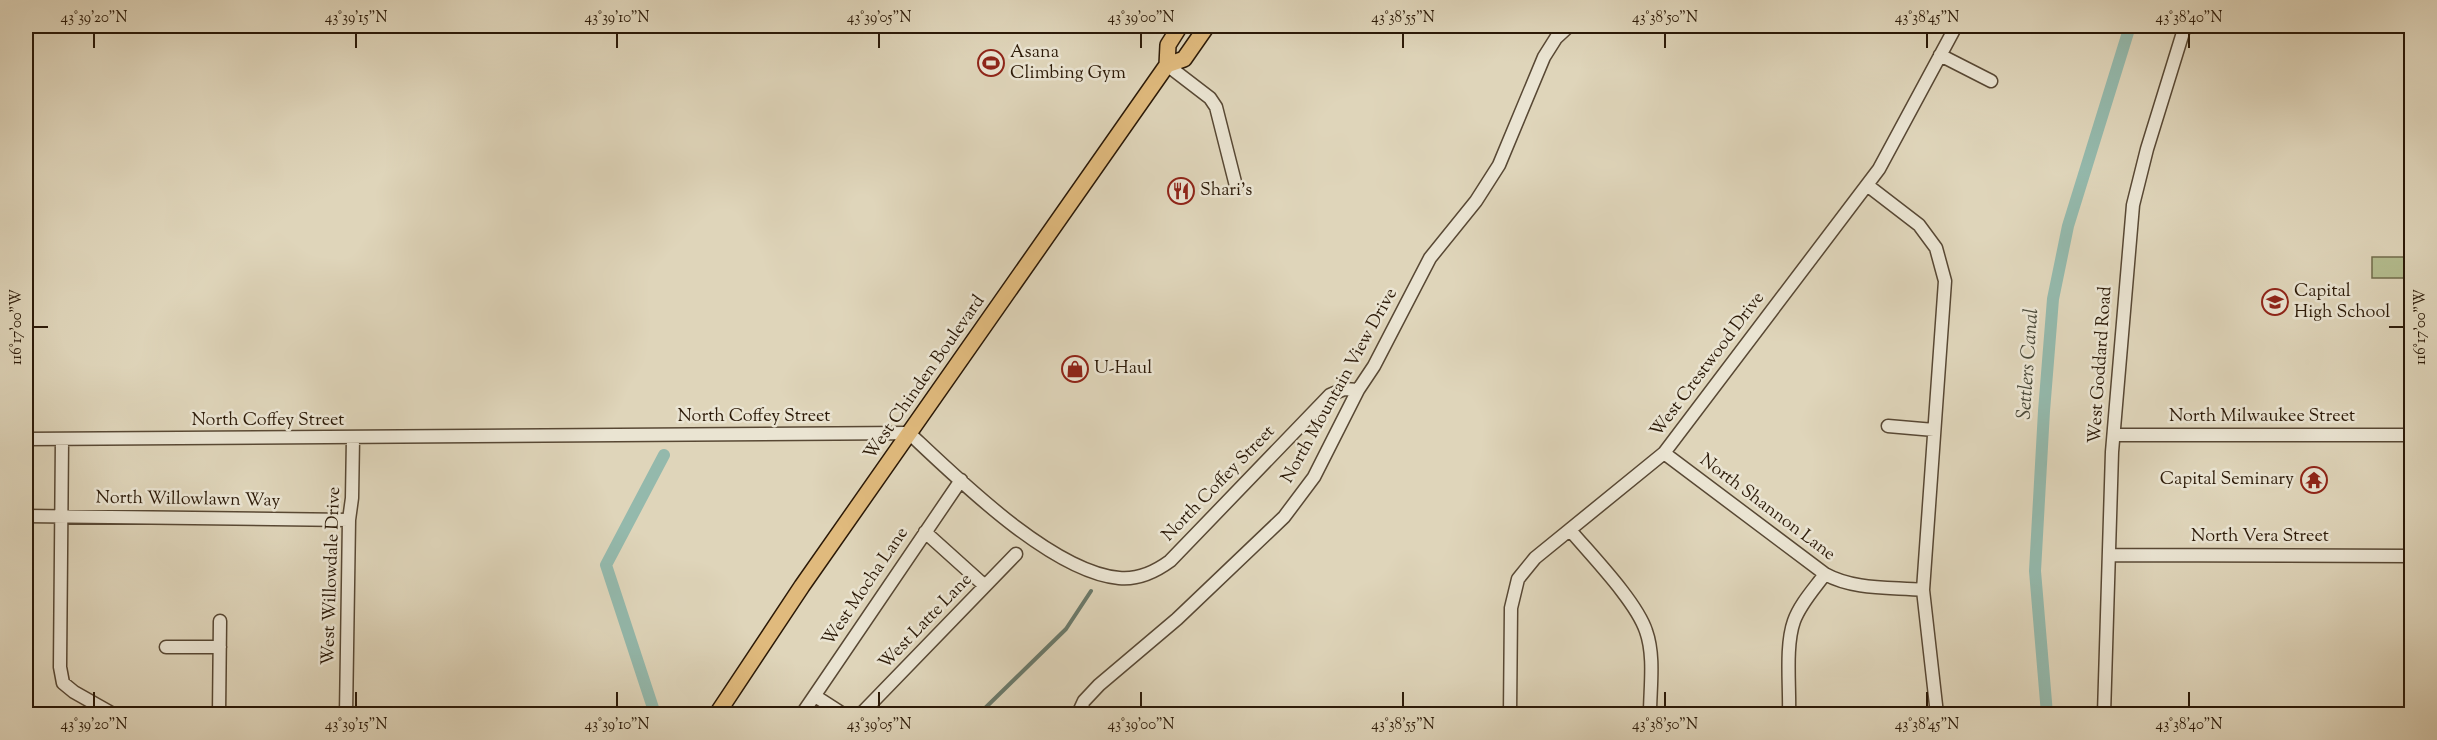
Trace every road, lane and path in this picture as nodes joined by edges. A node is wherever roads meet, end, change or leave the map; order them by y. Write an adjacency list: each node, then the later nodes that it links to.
1 (1180, 26): 7 (main road, West Chinden Boulevard)
2 (1207, 26): 7 (main road, West Chinden Boulevard)
3 (1569, 26): 11 (street, North Mountain View Drive)
4 (1956, 26): 6 (street, West Crestwood Drive)
5 (2185, 26): 15 (street, West Goddard Road)
6 (1940, 55): 8 (street); 9 (street, West Crestwood Drive)
7 (1167, 65): 10 (street); 14 (main road, West Chinden Boulevard)
8 (1991, 81)
9 (1867, 185): 13 (street); 20 (street, West Crestwood Drive)
10 (1236, 186)
11 (1358, 390): 21 (street, North Coffey Street); 44 (street, North Mountain View Drive)
12 (1888, 426): 13 (street)
13 (1934, 430): 32 (street)
14 (909, 433): 17 (street, North Coffey Street); 21 (street, North Coffey Street); 40 (main road, West Chinden Boulevard)
15 (2114, 435): 16 (street, North Milwaukee Street); 28 (street, West Goddard Road)
16 (2412, 435)
17 (353, 438): 19 (street, North Coffey Street); 24 (street, West Willowdale Drive)
18 (26, 439): 19 (street, North Coffey Street)
19 (62, 440): 23 (street)
20 (1664, 453): 25 (street, West Crestwood Drive); 30 (street, North Shannon Lane)
21 (961, 480): 26 (street, West Mocha Lane)
22 (26, 516): 23 (street, North Willowlawn Way)
23 (61, 516): 24 (street, North Willowlawn Way); 37 (street)
24 (349, 520): 39 (street, West Willowdale Drive)
25 (1570, 530): 45 (street, West Crestwood Drive); 46 (street)
26 (925, 532): 31 (street); 36 (street, West Mocha Lane)
27 (1016, 554): 31 (street, West Latte Lane)
28 (2109, 555): 29 (street, North Vera Street); 49 (street, West Goddard Road)
29 (2412, 556)
30 (1825, 574): 32 (street, North Shannon Lane); 47 (street)
31 (985, 586): 43 (street, West Latte Lane)
32 (1923, 590): 48 (street)
33 (220, 621): 35 (street)
34 (166, 647): 35 (street)
35 (220, 647): 38 (street)
36 (815, 696): 41 (street, West Mocha Lane); 42 (street)
37 (113, 714)
38 (219, 714)
39 (346, 714)
40 (717, 714)
41 (802, 714)
42 (843, 714)
43 (861, 714)
44 (1078, 714)
45 (1510, 714)
46 (1650, 714)
47 (1789, 714)
48 (1937, 714)
49 (2104, 714)

